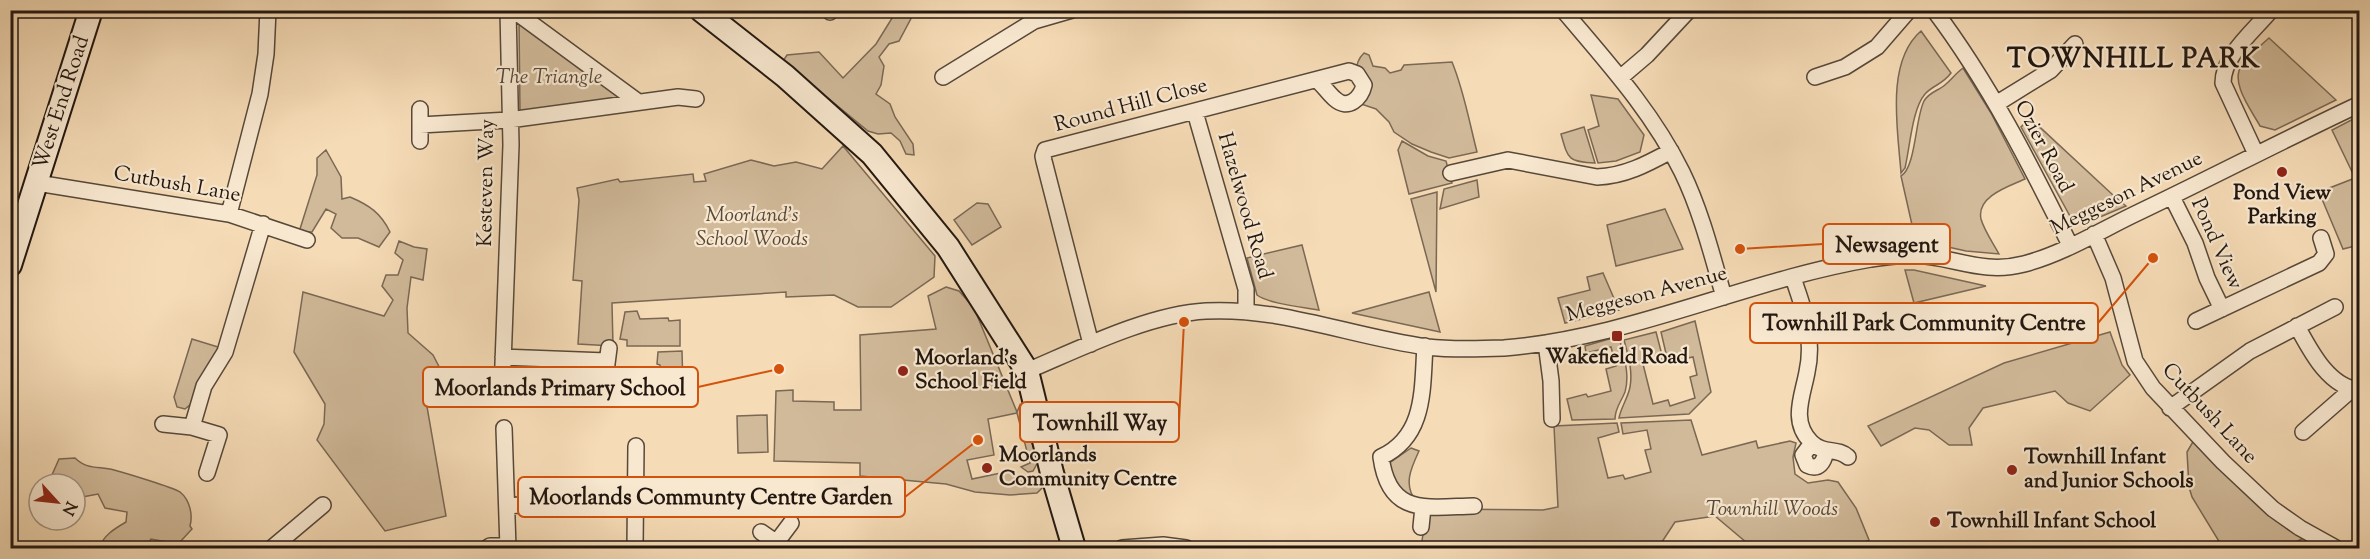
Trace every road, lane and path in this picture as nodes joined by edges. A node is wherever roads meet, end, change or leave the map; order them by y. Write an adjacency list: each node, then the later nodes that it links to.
1 (91, 10): 30 (street, West End Road)
2 (268, 10): 32 (street)
3 (508, 10): 24 (street, Kesteven Way)
4 (513, 10): 19 (street)
5 (701, 10): 50 (street)
6 (1072, 10): 12 (street)
7 (1563, 10): 16 (street)
8 (1689, 10): 16 (street)
9 (1909, 10): 14 (street)
10 (1934, 10): 20 (street, Ozier Road)
11 (2271, 10): 28 (street)
12 (1032, 16): 15 (street)
13 (2075, 44): 20 (street)
14 (1815, 76)
15 (943, 77)
16 (1620, 78): 27 (street)
17 (1317, 80): 23 (street, Round Hill Close)
18 (696, 99): 19 (street)
19 (637, 101): 24 (street)
20 (1996, 104): 37 (street, Ozier Road)
21 (2360, 104): 28 (street, Meggeson Avenue)
22 (420, 109): 25 (street)
23 (1195, 112): 43 (street, Hazelwood Road); 46 (street, Round Hill Close)
24 (509, 120): 25 (street); 49 (street, Kesteven Way)
25 (420, 125): 26 (street)
26 (420, 141)
27 (1671, 152): 29 (street); 40 (street)
28 (2256, 154): 31 (street, Meggeson Avenue)
29 (1452, 173)
30 (37, 183): 32 (street, Cutbush Lane); 38 (street, West End Road)
31 (2172, 197): 34 (street, Meggeson Avenue); 42 (street, Pond View)
32 (229, 214): 33 (street, Cutbush Lane)
33 (263, 224): 36 (street, Cutbush Lane); 57 (street)
34 (2094, 234): 37 (street, Meggeson Avenue); 54 (street, Cutbush Lane)
35 (2321, 238): 42 (street, Pond View)
36 (307, 240)
37 (2070, 245): 39 (street, Meggeson Avenue)
38 (10, 265)
39 (1793, 277): 40 (street, Meggeson Avenue); 61 (street)
40 (1724, 297): 47 (street, Meggeson Avenue)
41 (2335, 307): 45 (street)
42 (2222, 309): 44 (street, Pond View)
43 (1246, 312): 46 (street, Meggeson Avenue); 48 (street, Meggeson Avenue)
44 (2196, 321)
45 (2297, 326): 52 (street); 54 (street)
46 (1091, 344): 50 (street, Meggeson Avenue)
47 (1546, 344): 48 (street, Meggeson Avenue); 55 (street)
48 (1425, 346): 66 (street)
49 (503, 357): 51 (street); 53 (street, Kesteven Way)
50 (1027, 371): 76 (street)
51 (605, 379)
52 (2355, 390): 59 (street)
53 (502, 391)
54 (2170, 408): 79 (street, Cutbush Lane)
55 (1552, 419)
56 (163, 423): 57 (street)
57 (192, 427): 62 (street)
58 (504, 428): 64 (street)
59 (2303, 432)
60 (636, 446): 67 (street)
61 (1848, 457)
62 (207, 473)
63 (323, 505): 73 (street)
64 (507, 506): 67 (street); 72 (street)
65 (1474, 506): 66 (street)
66 (1423, 507): 69 (street)
67 (636, 509): 75 (street)
68 (791, 524): 71 (street)
69 (1421, 527)
70 (761, 532): 71 (street)
71 (780, 546)
72 (508, 547): 74 (street)
73 (272, 549)
74 (487, 549)
75 (635, 549)
76 (1074, 549)
77 (1122, 549): 78 (street)
78 (1186, 549)
79 (2336, 549)

